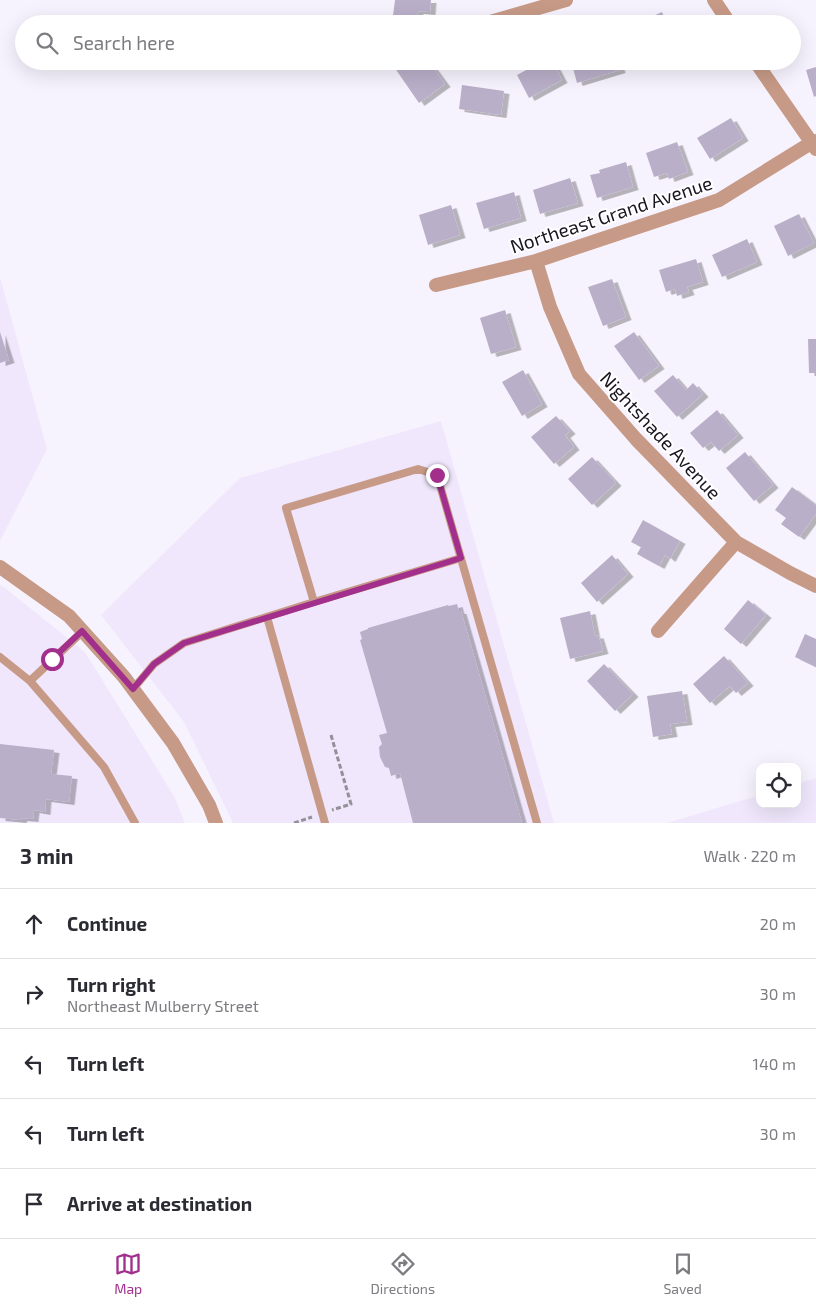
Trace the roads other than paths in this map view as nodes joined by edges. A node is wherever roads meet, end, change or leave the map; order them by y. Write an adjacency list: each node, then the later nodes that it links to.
1 (566, 0): 3 (street)
2 (714, 0): 4 (street)
3 (514, 15)
4 (724, 15)
5 (761, 70): 6 (street)
6 (814, 144): 7 (street, Northeast Grand Avenue)
7 (536, 261): 8 (street, Northeast Grand Avenue); 9 (street, Nightshade Avenue)
8 (436, 285)
9 (736, 542): 12 (street, Nightshade Avenue); 16 (street)
10 (461, 558): 13 (lane); 13 (lane); 23 (lane)
11 (0, 567): 15 (street)
12 (816, 586)
13 (314, 602): 14 (lane)
14 (267, 617): 19 (lane); 22 (lane)
15 (82, 631): 18 (lane); 19 (street)
16 (658, 631)
17 (0, 657): 18 (lane)
18 (30, 681): 20 (lane)
19 (133, 689): 21 (street)
20 (134, 823)
21 (215, 823)
22 (324, 823)
23 (537, 823)

